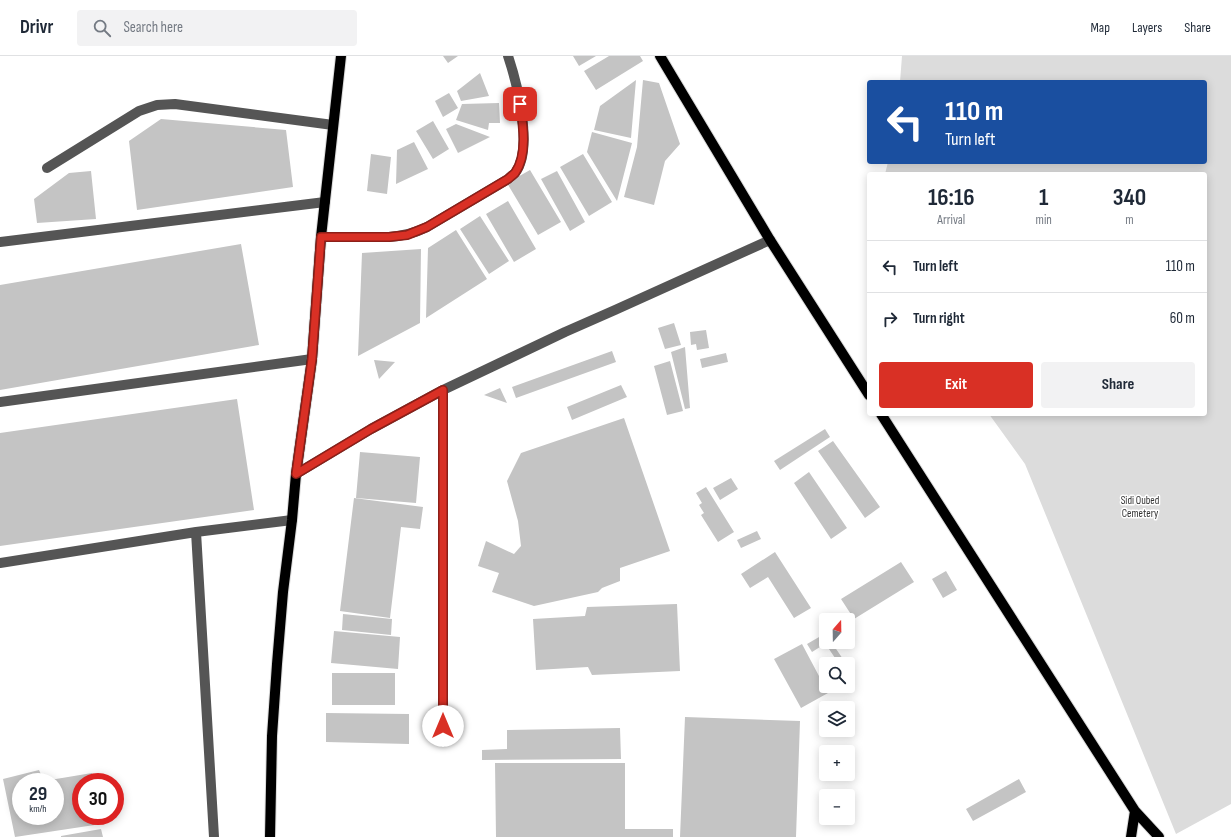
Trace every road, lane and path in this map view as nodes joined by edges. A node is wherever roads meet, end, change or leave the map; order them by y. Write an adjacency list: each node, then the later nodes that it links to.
1 (341, 56): 4 (main road)
2 (508, 56): 7 (street)
3 (660, 56): 8 (main road)
4 (334, 125): 5 (street); 6 (main road)
5 (47, 168)
6 (325, 202): 7 (main road); 9 (street)
7 (321, 237): 10 (main road)
8 (770, 240): 11 (street); 12 (main road)
9 (0, 242)
10 (312, 359): 13 (street); 15 (main road)
11 (443, 390): 15 (street); 19 (street)
12 (867, 392)
13 (0, 402)
14 (882, 416): 20 (main road)
15 (296, 474): 16 (main road)
16 (292, 520): 17 (street); 22 (main road)
17 (196, 532): 18 (street); 21 (street)
18 (0, 563)
19 (443, 742)
20 (1135, 811): 23 (main road); 24 (main road)
21 (214, 837)
22 (270, 837)
23 (1131, 837)
24 (1159, 837)

